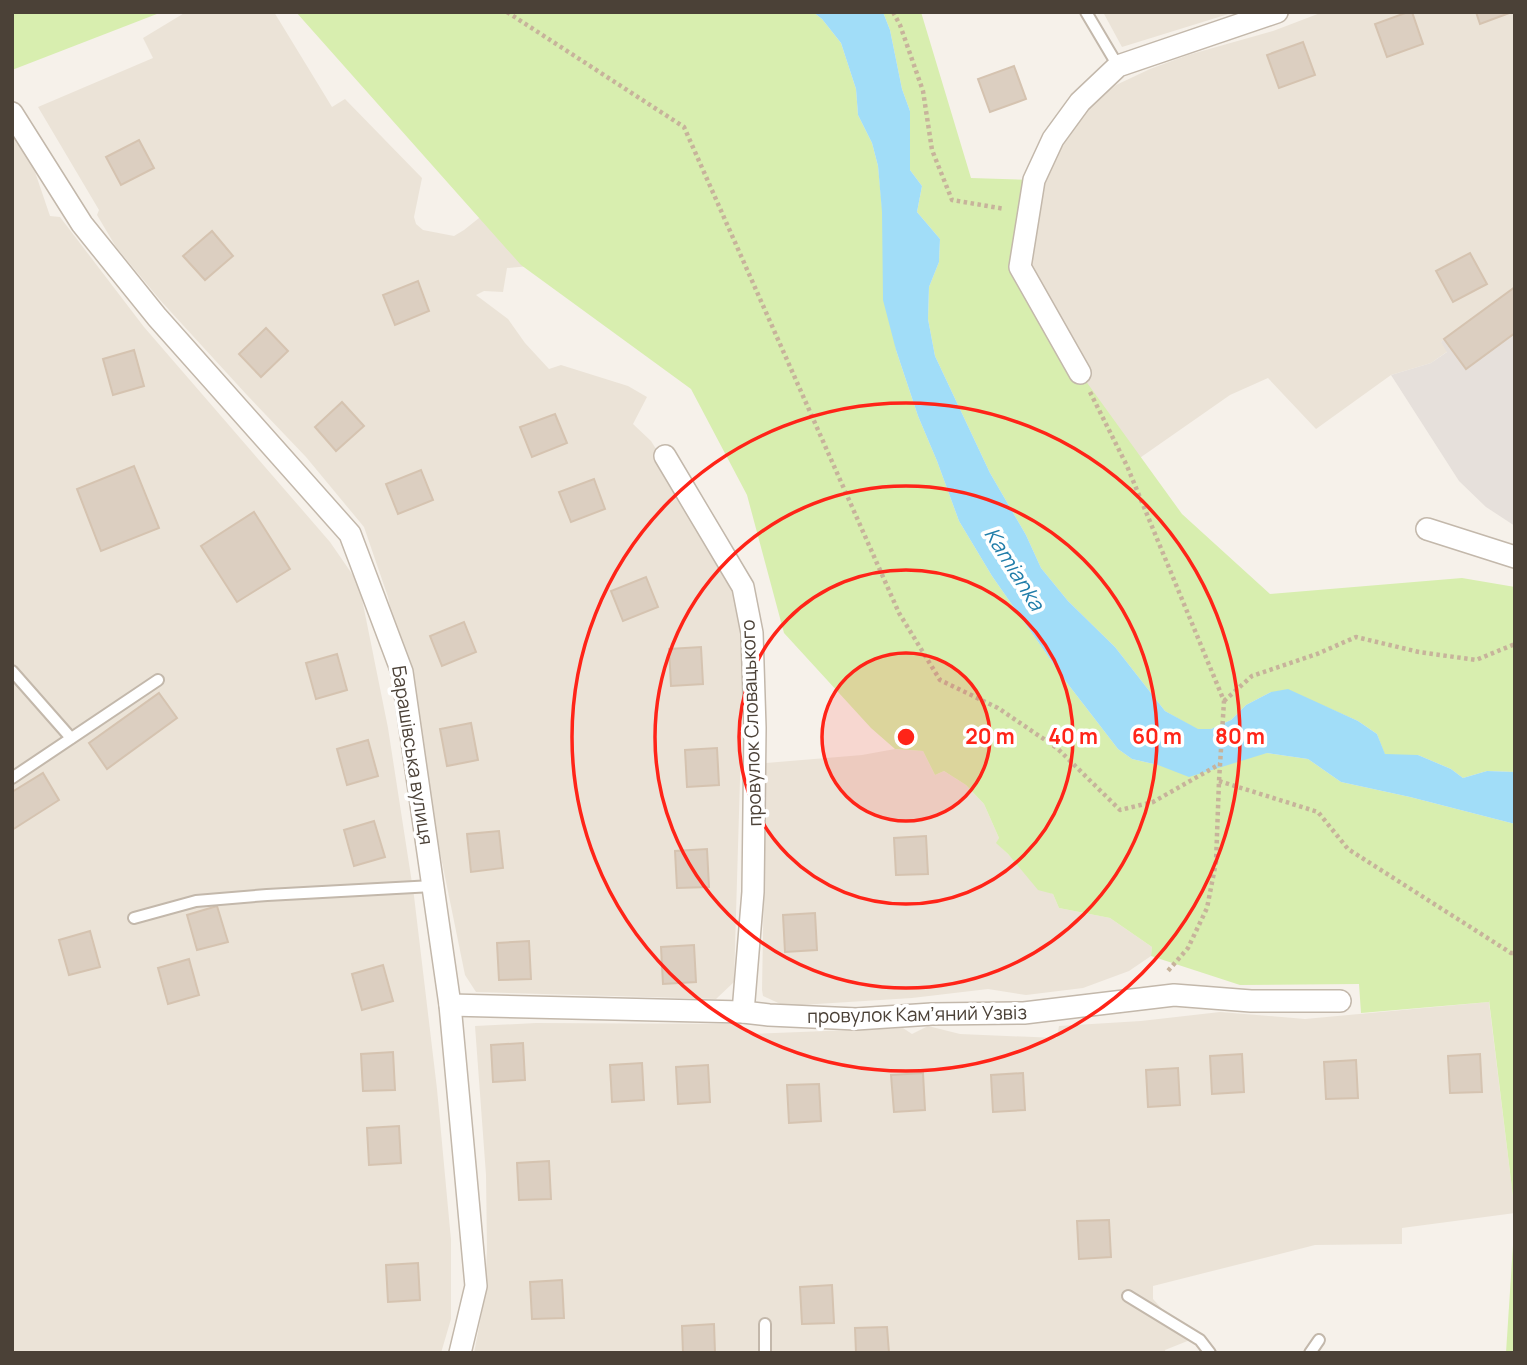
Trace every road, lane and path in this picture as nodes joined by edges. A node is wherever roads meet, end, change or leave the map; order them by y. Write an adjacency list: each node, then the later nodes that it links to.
1 (507, 12): 17 (path)
2 (894, 12): 7 (path)
3 (1086, 12): 5 (lane)
4 (1277, 12): 5 (street)
5 (1118, 66): 7 (street)
6 (12, 113): 20 (street, Барашівська вулиця)
7 (1028, 212): 8 (street)
8 (1080, 373): 15 (path)
9 (665, 456): 26 (street, провулок Словацького)
10 (1427, 529): 11 (street)
11 (1515, 557)
12 (1515, 643): 15 (path)
13 (12, 671): 16 (lane)
14 (158, 680): 16 (lane)
15 (1224, 701): 17 (path)
16 (71, 738): 18 (lane)
17 (1220, 764): 19 (path)
18 (12, 778)
19 (1219, 781): 22 (path); 23 (path)
20 (433, 886): 21 (lane); 25 (street, Барашівська вулиця)
21 (134, 918)
22 (1515, 953)
23 (1143, 998): 24 (street, провулок Камʼяний Узвіз); 26 (street, провулок Камʼяний Узвіз)
24 (1340, 1001)
25 (450, 1005): 26 (street, провулок Камʼяний Узвіз); 30 (street, Барашівська вулиця)
26 (743, 1012)
27 (1128, 1296): 32 (lane)
28 (765, 1324): 31 (lane)
29 (1319, 1340): 33 (lane)
30 (460, 1353)
31 (765, 1353)
32 (1210, 1353)
33 (1310, 1353)

